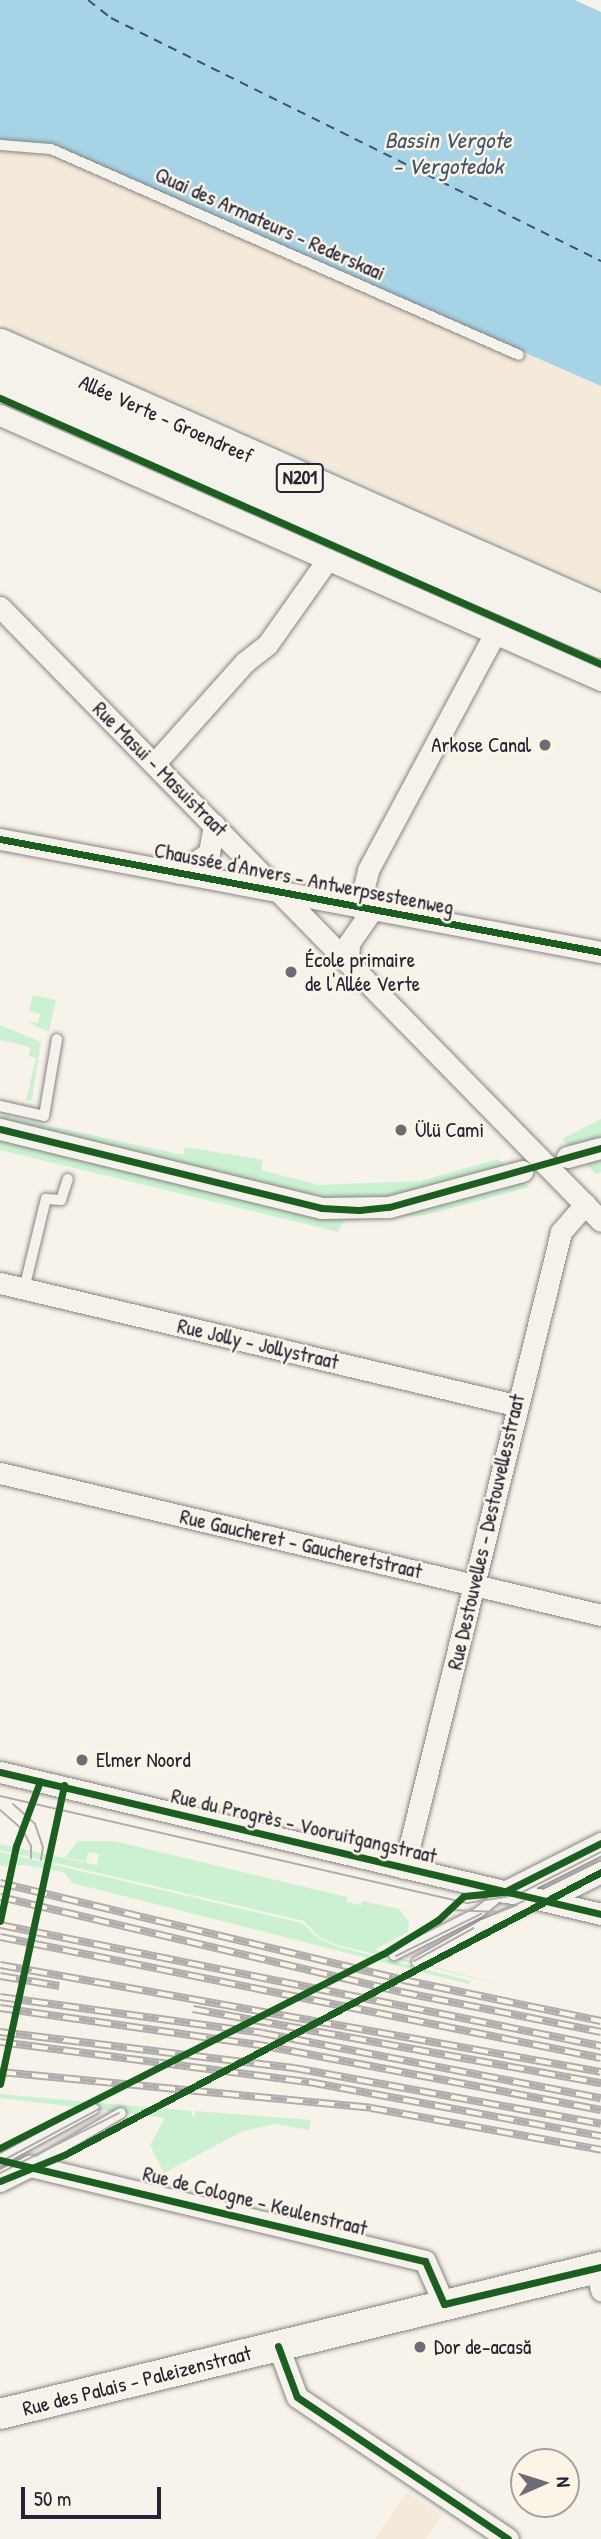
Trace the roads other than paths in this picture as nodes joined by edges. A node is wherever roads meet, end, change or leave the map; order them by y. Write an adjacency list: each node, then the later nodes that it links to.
1 (0, 145): 3 (lane, Quai des Armateurs - Rederskaai)
2 (0, 345): 8 (main road, Allée Verte - Groendreef / N201)
3 (519, 355)
4 (0, 379): 10 (main road, Allée Verte - Groendreef / N201)
5 (0, 415): 6 (street)
6 (328, 559): 9 (street); 12 (street)
7 (0, 607): 12 (street, Rue Masui - Masuistraat)
8 (601, 611)
9 (494, 635): 11 (street); 17 (street)
10 (601, 641)
11 (601, 680)
12 (154, 764): 13 (street, Rue Masui - Masuistraat)
13 (214, 824): 15 (street); 16 (street, Rue Masui - Masuistraat)
14 (0, 839): 15 (street, Chaussée d'Anvers - Antwerpsesteenweg)
15 (179, 873): 16 (street, Chaussée d'Anvers - Antwerpsesteenweg)
16 (283, 894): 17 (street, Chaussée d'Anvers - Antwerpsesteenweg); 19 (street, Rue Masui - Masuistraat)
17 (365, 909): 18 (street, Chaussée d'Anvers - Antwerpsesteenweg); 19 (street)
18 (601, 952)
19 (348, 963): 27 (street, Rue Masui - Masuistraat)
20 (57, 1040): 21 (lane)
21 (0, 1106)
22 (0, 1129): 25 (street)
23 (601, 1148): 24 (street)
24 (567, 1157)
25 (522, 1171)
26 (68, 1179): 30 (lane)
27 (584, 1204): 28 (street, Rue Masui - Masuistraat); 31 (street, Rue Destouvelles - Destouvellesstraat)
28 (601, 1221)
29 (0, 1283): 30 (street, Rue Jolly - Jollystraat)
30 (24, 1289): 31 (street, Rue Jolly - Jollystraat)
31 (516, 1405): 33 (street, Rue Destouvelles - Destouvellesstraat)
32 (0, 1474): 33 (street, Rue Gaucheret - Gaucheretstraat)
33 (473, 1585): 34 (street, Rue Gaucheret - Gaucheretstraat); 37 (street, Rue Destouvelles - Destouvellesstraat)
34 (601, 1615)
35 (0, 1772): 37 (street, Rue du Progrès - Vooruitgangstraat)
36 (601, 1843): 39 (street)
37 (404, 1868): 39 (street, Rue du Progrès - Vooruitgangstraat)
38 (601, 1872): 40 (street)
39 (505, 1892): 40 (street, Rue du Progrès - Vooruitgangstraat); 42 (lane)
40 (545, 1900): 41 (street, Rue du Progrès - Vooruitgangstraat); 43 (lane)
41 (601, 1914)
42 (394, 1955)
43 (417, 1962)
44 (94, 2109): 46 (lane)
45 (121, 2113): 47 (lane)
46 (0, 2160)
47 (30, 2166): 48 (street); 50 (street, Rue de Cologne - Keulenstraat)
48 (0, 2181)
49 (599, 2275): 50 (main road, Rue des Palais - Paleizenstraat)
50 (444, 2304): 51 (main road, Rue des Palais - Paleizenstraat)
51 (278, 2346): 52 (main road, Rue des Palais - Paleizenstraat); 53 (street)
52 (0, 2414)
53 (508, 2539)

